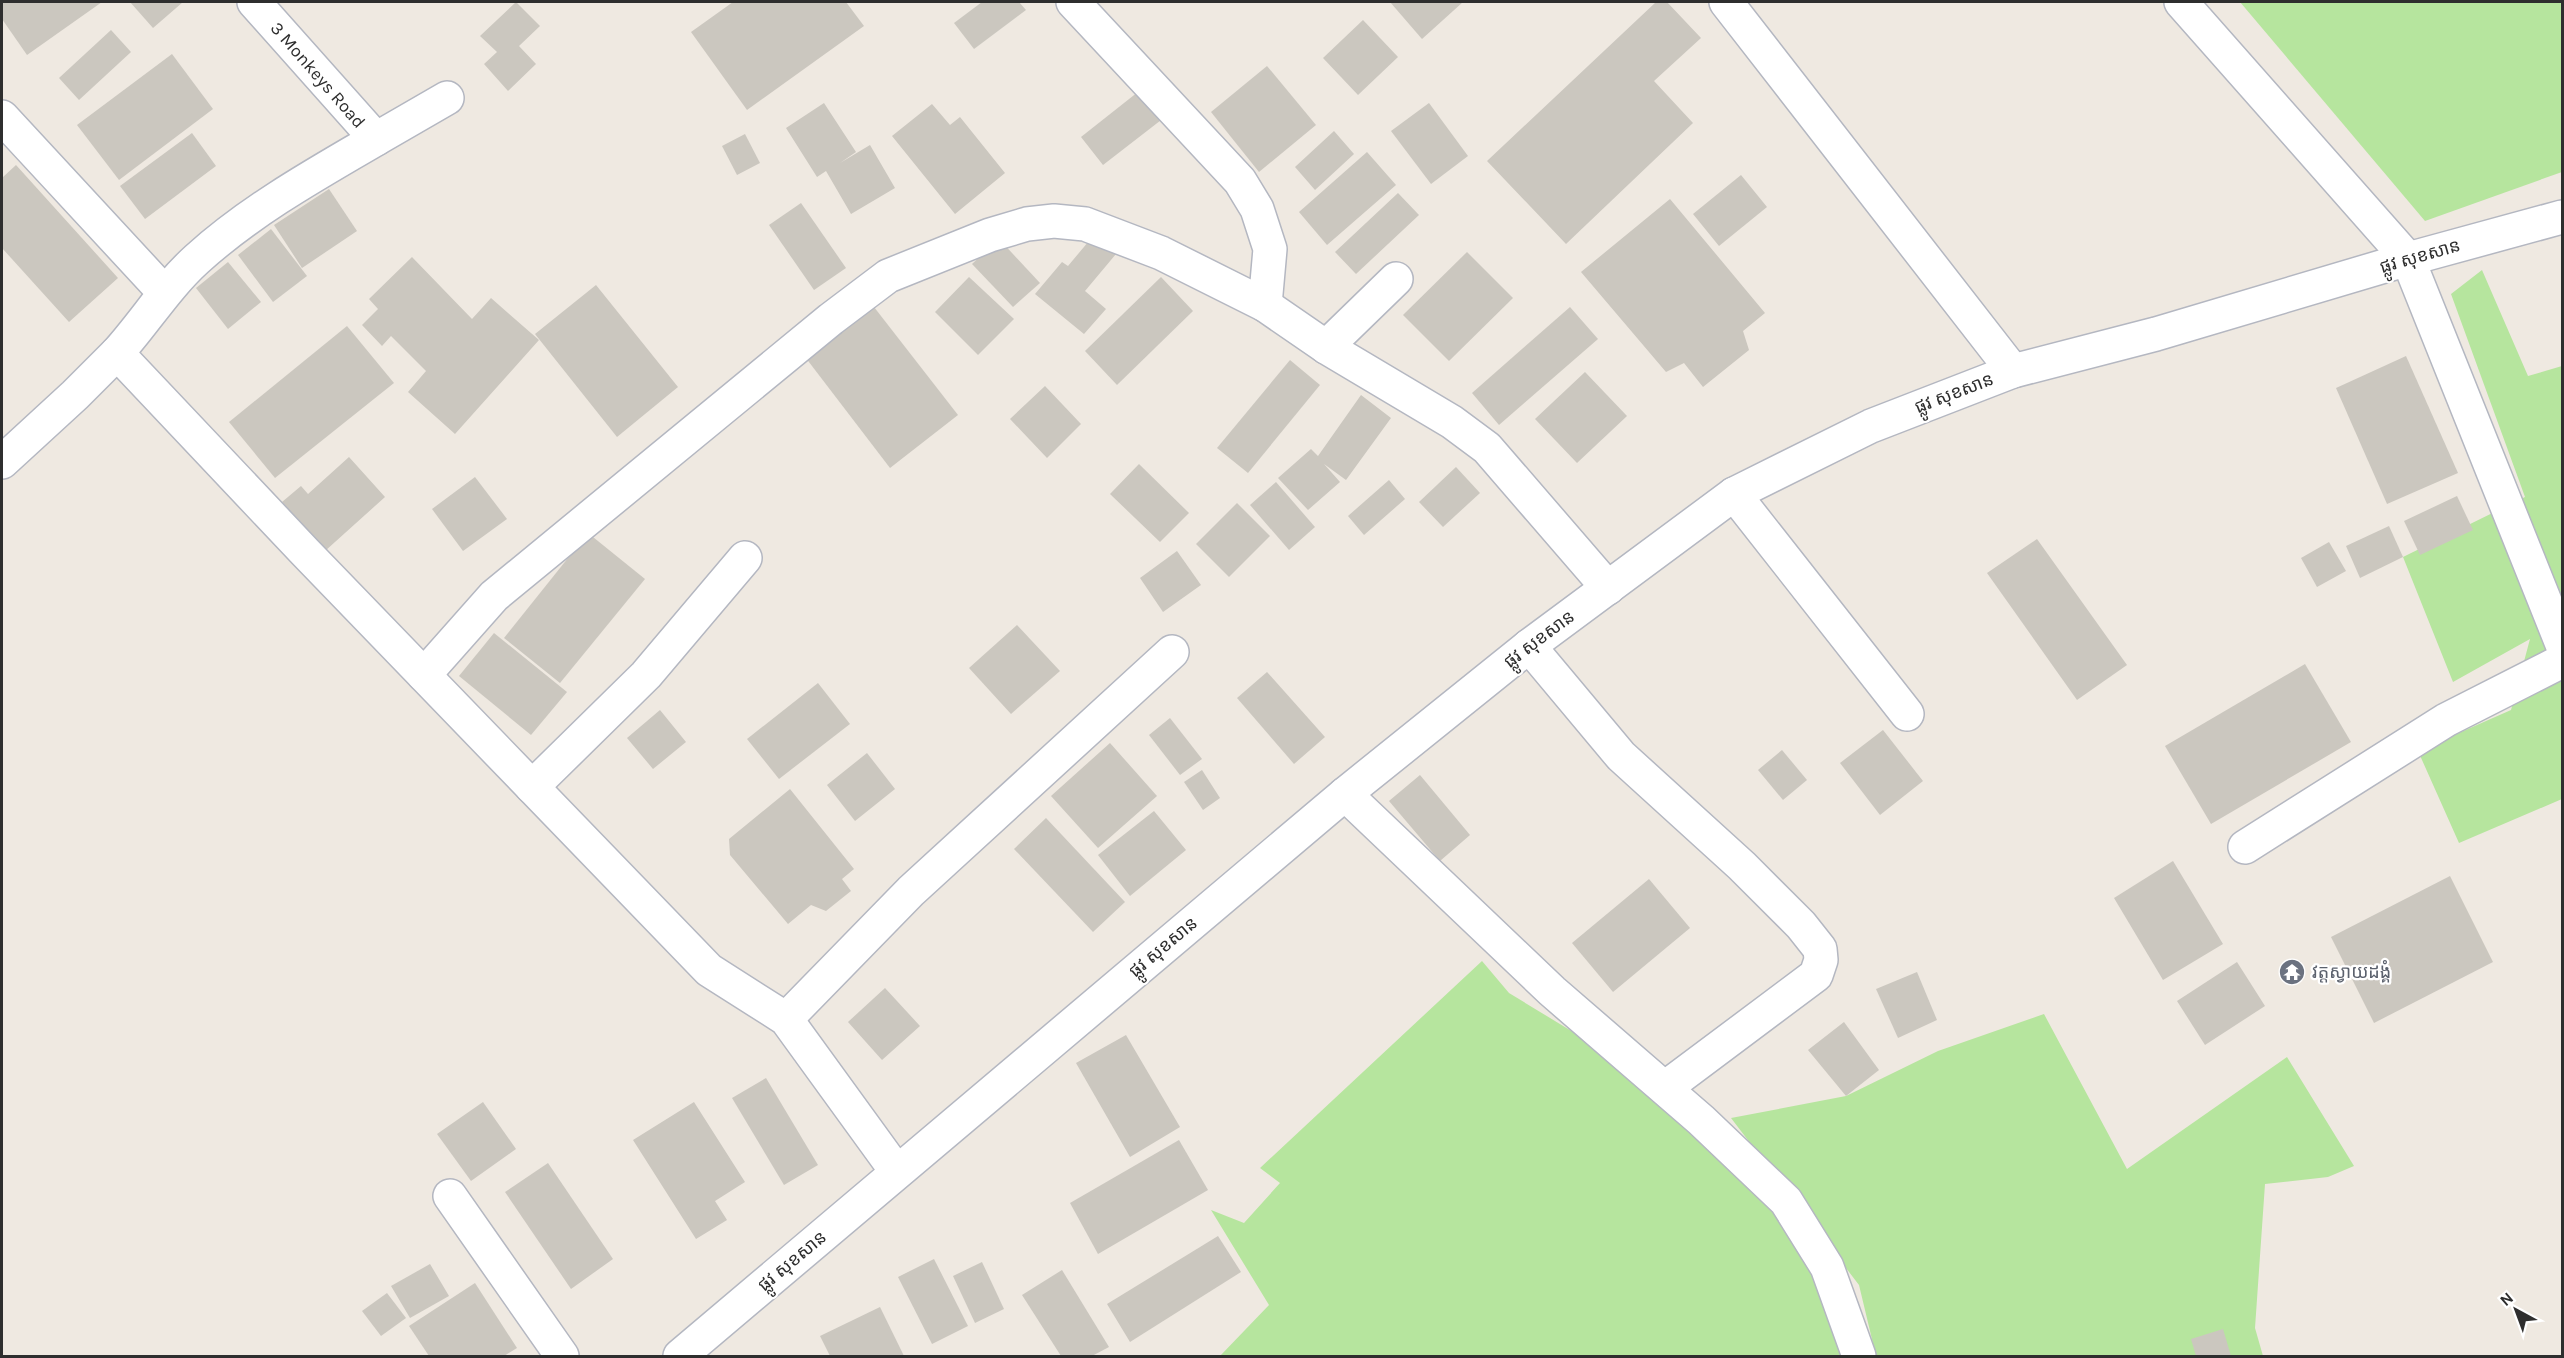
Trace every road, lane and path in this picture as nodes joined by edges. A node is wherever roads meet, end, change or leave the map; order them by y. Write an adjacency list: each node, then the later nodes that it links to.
1 (254, 2): 7 (street, 3 Monkeys Road)
2 (1073, 2): 12 (street)
3 (1726, 2): 15 (street)
4 (2181, 2): 9 (street)
5 (447, 98): 7 (street, 3 Monkeys Road)
6 (2, 117): 11 (street)
7 (376, 140): 11 (street)
8 (2562, 218): 9 (street, ផ្លូវ សុខសាន)
9 (2408, 259): 15 (street, ផ្លូវ សុខសាន); 20 (street)
10 (1396, 279): 13 (street)
11 (164, 292): 14 (street)
12 (1265, 305): 13 (street); 24 (street)
13 (1326, 346): 19 (street)
14 (117, 353): 16 (street); 24 (street)
15 (2013, 371): 17 (street, ផ្លូវ សុខសាន)
16 (2, 462)
17 (1734, 494): 19 (street, ផ្លូវ សុខសាន); 25 (street)
18 (745, 558): 26 (street)
19 (1608, 588): 21 (street, ផ្លូវ សុខសាន)
20 (2562, 644)
21 (1529, 646): 27 (street, ផ្លូវ សុខសាន); 30 (street)
22 (1172, 652): 29 (street)
23 (2562, 662): 28 (street)
24 (424, 675): 26 (street)
25 (1907, 714)
26 (532, 787): 29 (street)
27 (1345, 794): 30 (street); 31 (street, ផ្លូវ សុខសាន)
28 (2246, 848)
29 (786, 1019): 31 (street)
30 (1665, 1088): 35 (street)
31 (897, 1172): 34 (street, ផ្លូវ សុខសាន)
32 (450, 1196): 33 (street)
33 (562, 1356)
34 (680, 1356)
35 (1859, 1356)

